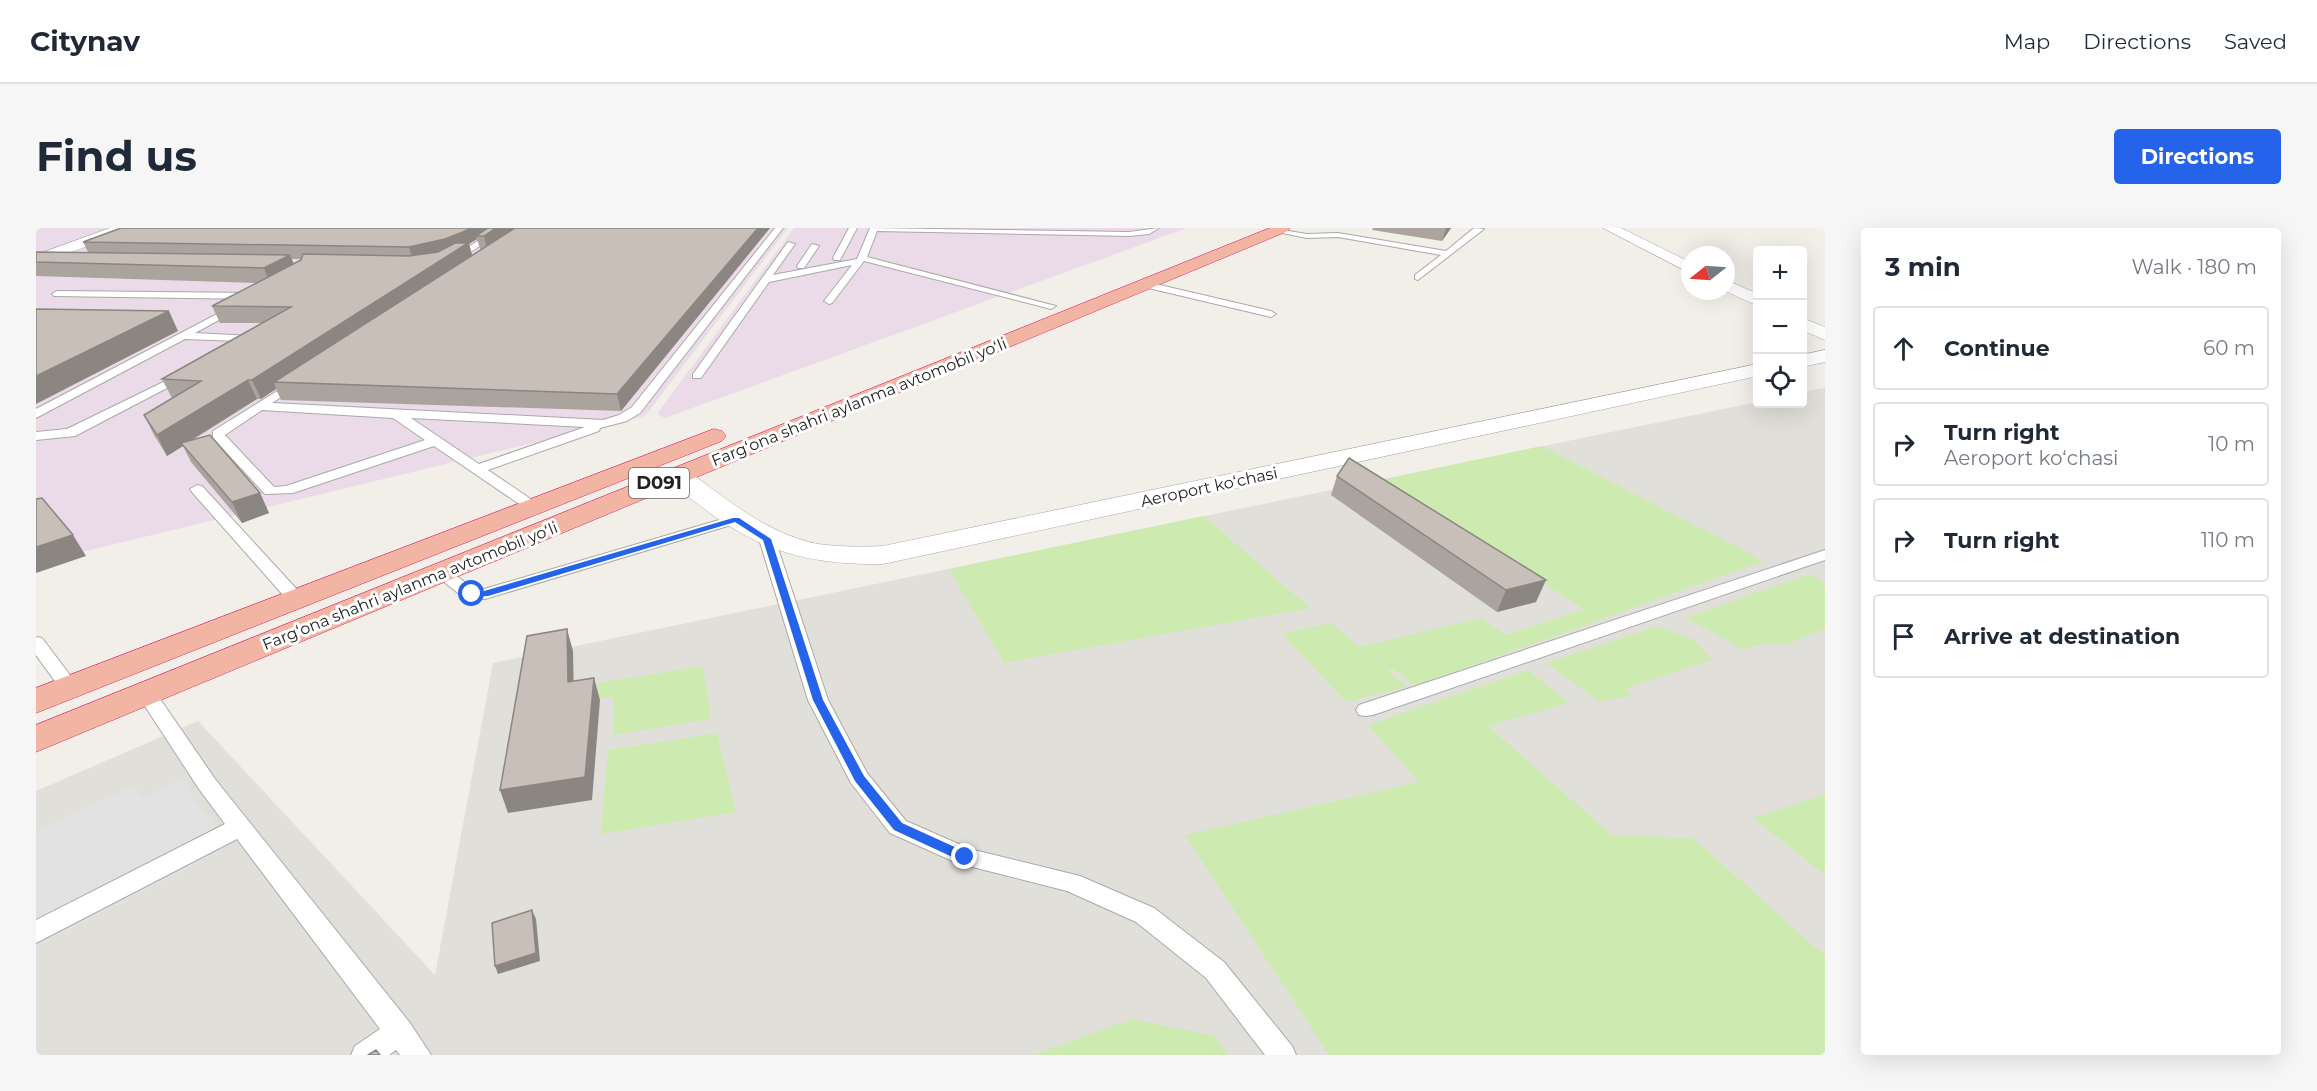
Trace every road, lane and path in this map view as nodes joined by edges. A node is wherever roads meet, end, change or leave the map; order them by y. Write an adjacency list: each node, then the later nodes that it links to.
1 (504, 228): 13 (lane)
2 (779, 228): 52 (lane)
3 (853, 228): 18 (lane)
4 (874, 228): 5 (lane); 21 (lane)
5 (1155, 228)
6 (1250, 228): 35 (highway, Fargʻona shahri aylanma avtomobil yoʻli / D091)
7 (1478, 228): 15 (lane)
8 (1610, 228): 22 (street)
9 (1279, 229): 15 (lane); 27 (highway, Fargʻona shahri aylanma avtomobil yoʻli / D091)
10 (127, 232): 17 (lane); 19 (street)
11 (791, 244): 24 (lane)
12 (815, 246): 23 (lane)
13 (463, 253): 14 (lane); 16 (lane)
14 (481, 254)
15 (1448, 254): 25 (lane)
16 (453, 255)
17 (77, 256)
18 (837, 258): 21 (lane); 23 (lane)
19 (36, 260): 20 (lane)
20 (66, 260)
21 (859, 261): 24 (lane); 26 (lane); 29 (lane); 33 (lane); 35 (lane)
22 (1681, 264)
23 (801, 266): 24 (lane)
24 (767, 276): 48 (lane)
25 (1418, 277)
26 (782, 283)
27 (1147, 285): 36 (lane); 56 (highway, Fargʻona shahri aylanma avtomobil yoʻli / D091)
28 (1735, 290): 32 (street)
29 (956, 292)
30 (57, 294): 31 (lane)
31 (118, 294): 34 (lane); 38 (lane)
32 (1756, 300)
33 (829, 301)
34 (100, 303)
35 (1051, 306): 58 (highway, Fargʻona shahri aylanma avtomobil yoʻli / D091)
36 (1271, 314)
37 (186, 323): 38 (lane)
38 (208, 323): 41 (lane)
39 (1807, 325): 40 (street)
40 (1825, 334)
41 (185, 336): 42 (lane); 50 (lane)
42 (223, 354)
43 (1825, 356): 44 (street)
44 (1807, 359)
45 (202, 365): 53 (lane)
46 (1753, 371): 60 (street, Aeroport koʻchasi)
47 (307, 375): 49 (lane)
48 (697, 376)
49 (259, 406): 51 (lane); 54 (lane)
50 (36, 414)
51 (396, 414): 52 (lane); 54 (lane)
52 (604, 424): 55 (lane)
53 (36, 436)
54 (435, 441): 55 (lane)
55 (477, 469): 58 (lane)
56 (678, 475): 59 (street, Aeroport koʻchasi); 62 (highway, Fargʻona shahri aylanma avtomobil yoʻli / D091)
57 (197, 489): 63 (lane)
58 (533, 507): 63 (highway, Fargʻona shahri aylanma avtomobil yoʻli / D091)
59 (736, 519): 60 (street, Aeroport koʻchasi); 62 (lane)
60 (767, 539): 75 (lane)
61 (1825, 555): 68 (lane)
62 (441, 573): 66 (highway, Fargʻona shahri aylanma avtomobil yoʻli / D091)
63 (296, 599): 65 (highway, Fargʻona shahri aylanma avtomobil yoʻli / D091)
64 (36, 642): 65 (lane)
65 (69, 687): 67 (highway, Fargʻona shahri aylanma avtomobil yoʻli / D091)
66 (147, 694): 69 (highway, Fargʻona shahri aylanma avtomobil yoʻli / D091); 70 (lane)
67 (36, 700)
68 (1366, 710)
69 (36, 739)
70 (240, 827): 71 (lane); 72 (lane)
71 (36, 932)
72 (400, 1032): 73 (lane); 74 (lane)
73 (365, 1055)
74 (417, 1055)
75 (1282, 1055)

